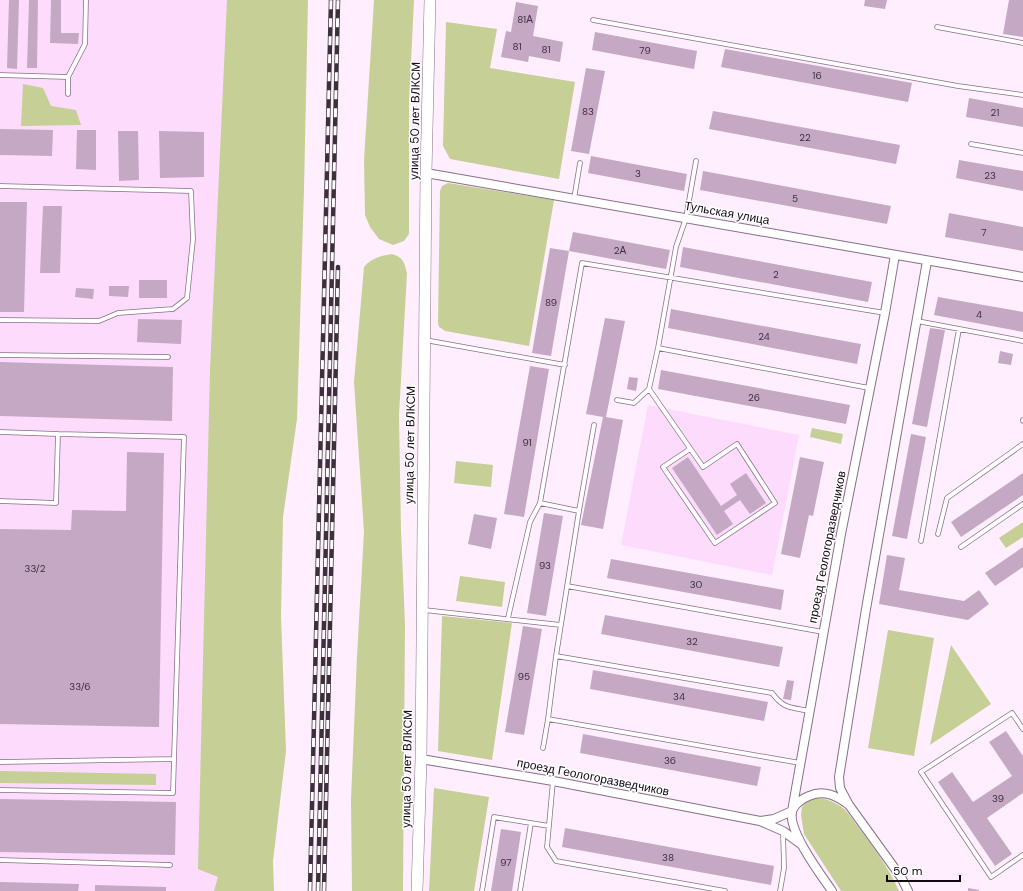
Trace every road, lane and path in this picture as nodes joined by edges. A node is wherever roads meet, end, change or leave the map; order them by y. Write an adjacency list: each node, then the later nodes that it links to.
1 (86, 0): 7 (lane)
2 (430, 0): 14 (street, улица 50 лет ВЛКСМ)
3 (594, 20): 9 (lane)
4 (938, 28): 5 (lane)
5 (1023, 43)
6 (0, 75): 7 (lane)
7 (68, 77): 8 (lane)
8 (68, 94)
9 (1023, 94)
10 (971, 144): 11 (lane)
11 (1023, 153)
12 (696, 161): 17 (lane)
13 (580, 163): 16 (lane)
14 (426, 173): 16 (street, Тульская улица); 26 (street, улица 50 лет ВЛКСМ)
15 (0, 186): 23 (lane)
16 (574, 199): 17 (street, Тульская улица)
17 (686, 218): 18 (street, Тульская улица); 20 (lane)
18 (895, 255): 19 (street, Тульская улица); 22 (street, проезд Геологоразведчиков)
19 (927, 260): 21 (street, Тульская улица); 24 (street)
20 (671, 278): 22 (lane); 28 (lane); 31 (lane)
21 (1023, 278)
22 (885, 314): 32 (street, проезд Геологоразведчиков)
23 (0, 320)
24 (917, 321): 25 (lane); 63 (street)
25 (960, 329): 27 (lane); 45 (lane)
26 (424, 340): 31 (lane); 48 (street, улица 50 лет ВЛКСМ)
27 (1023, 341)
28 (658, 348): 32 (lane); 33 (lane)
29 (0, 355): 30 (lane)
30 (168, 357)
31 (564, 365): 41 (lane)
32 (870, 388): 51 (street, проезд Геологоразведчиков)
33 (649, 389): 34 (lane); 39 (lane)
34 (617, 400)
35 (594, 425): 43 (lane)
36 (0, 432): 37 (lane)
37 (58, 434): 40 (lane); 58 (lane)
38 (1023, 444): 44 (lane)
39 (690, 449): 39 (lane)
40 (0, 501)
41 (540, 503): 43 (lane); 49 (lane)
42 (1023, 504): 46 (lane)
43 (579, 511): 47 (lane)
44 (938, 534)
45 (921, 541)
46 (961, 547)
47 (567, 586): 50 (lane); 51 (lane)
48 (421, 610): 49 (lane); 57 (street, улица 50 лет ВЛКСМ)
49 (508, 618): 50 (lane)
50 (561, 625): 52 (lane)
51 (823, 632): 53 (street, проезд Геологоразведчиков)
52 (556, 656): 53 (lane); 54 (lane)
53 (809, 711): 60 (street, проезд Геологоразведчиков)
54 (548, 719): 56 (lane); 60 (lane)
55 (1023, 729): 70 (lane)
56 (543, 748)
57 (421, 758): 61 (street, проезд Геологоразведчиков); 73 (street, улица 50 лет ВЛКСМ)
58 (174, 759): 59 (lane); 62 (lane)
59 (0, 762)
60 (800, 763): 64 (street, проезд Геологоразведчиков)
61 (553, 781): 65 (street, проезд Геологоразведчиков); 67 (lane)
62 (0, 790)
63 (848, 805): 64 (street); 79 (street)
64 (792, 811): 65 (street, проезд Геологоразведчиков); 69 (street)
65 (760, 821): 68 (street, проезд Геологоразведчиков)
66 (530, 823): 67 (lane); 74 (lane); 75 (lane)
67 (548, 826): 76 (lane)
68 (783, 831): 69 (street, проезд Геологоразведчиков); 77 (lane)
69 (802, 845): 78 (street)
70 (1023, 855)
71 (0, 860): 72 (lane)
72 (170, 865)
73 (417, 891)
74 (482, 891)
75 (520, 891)
76 (725, 891)
77 (780, 891)
78 (832, 891)
79 (908, 891)

